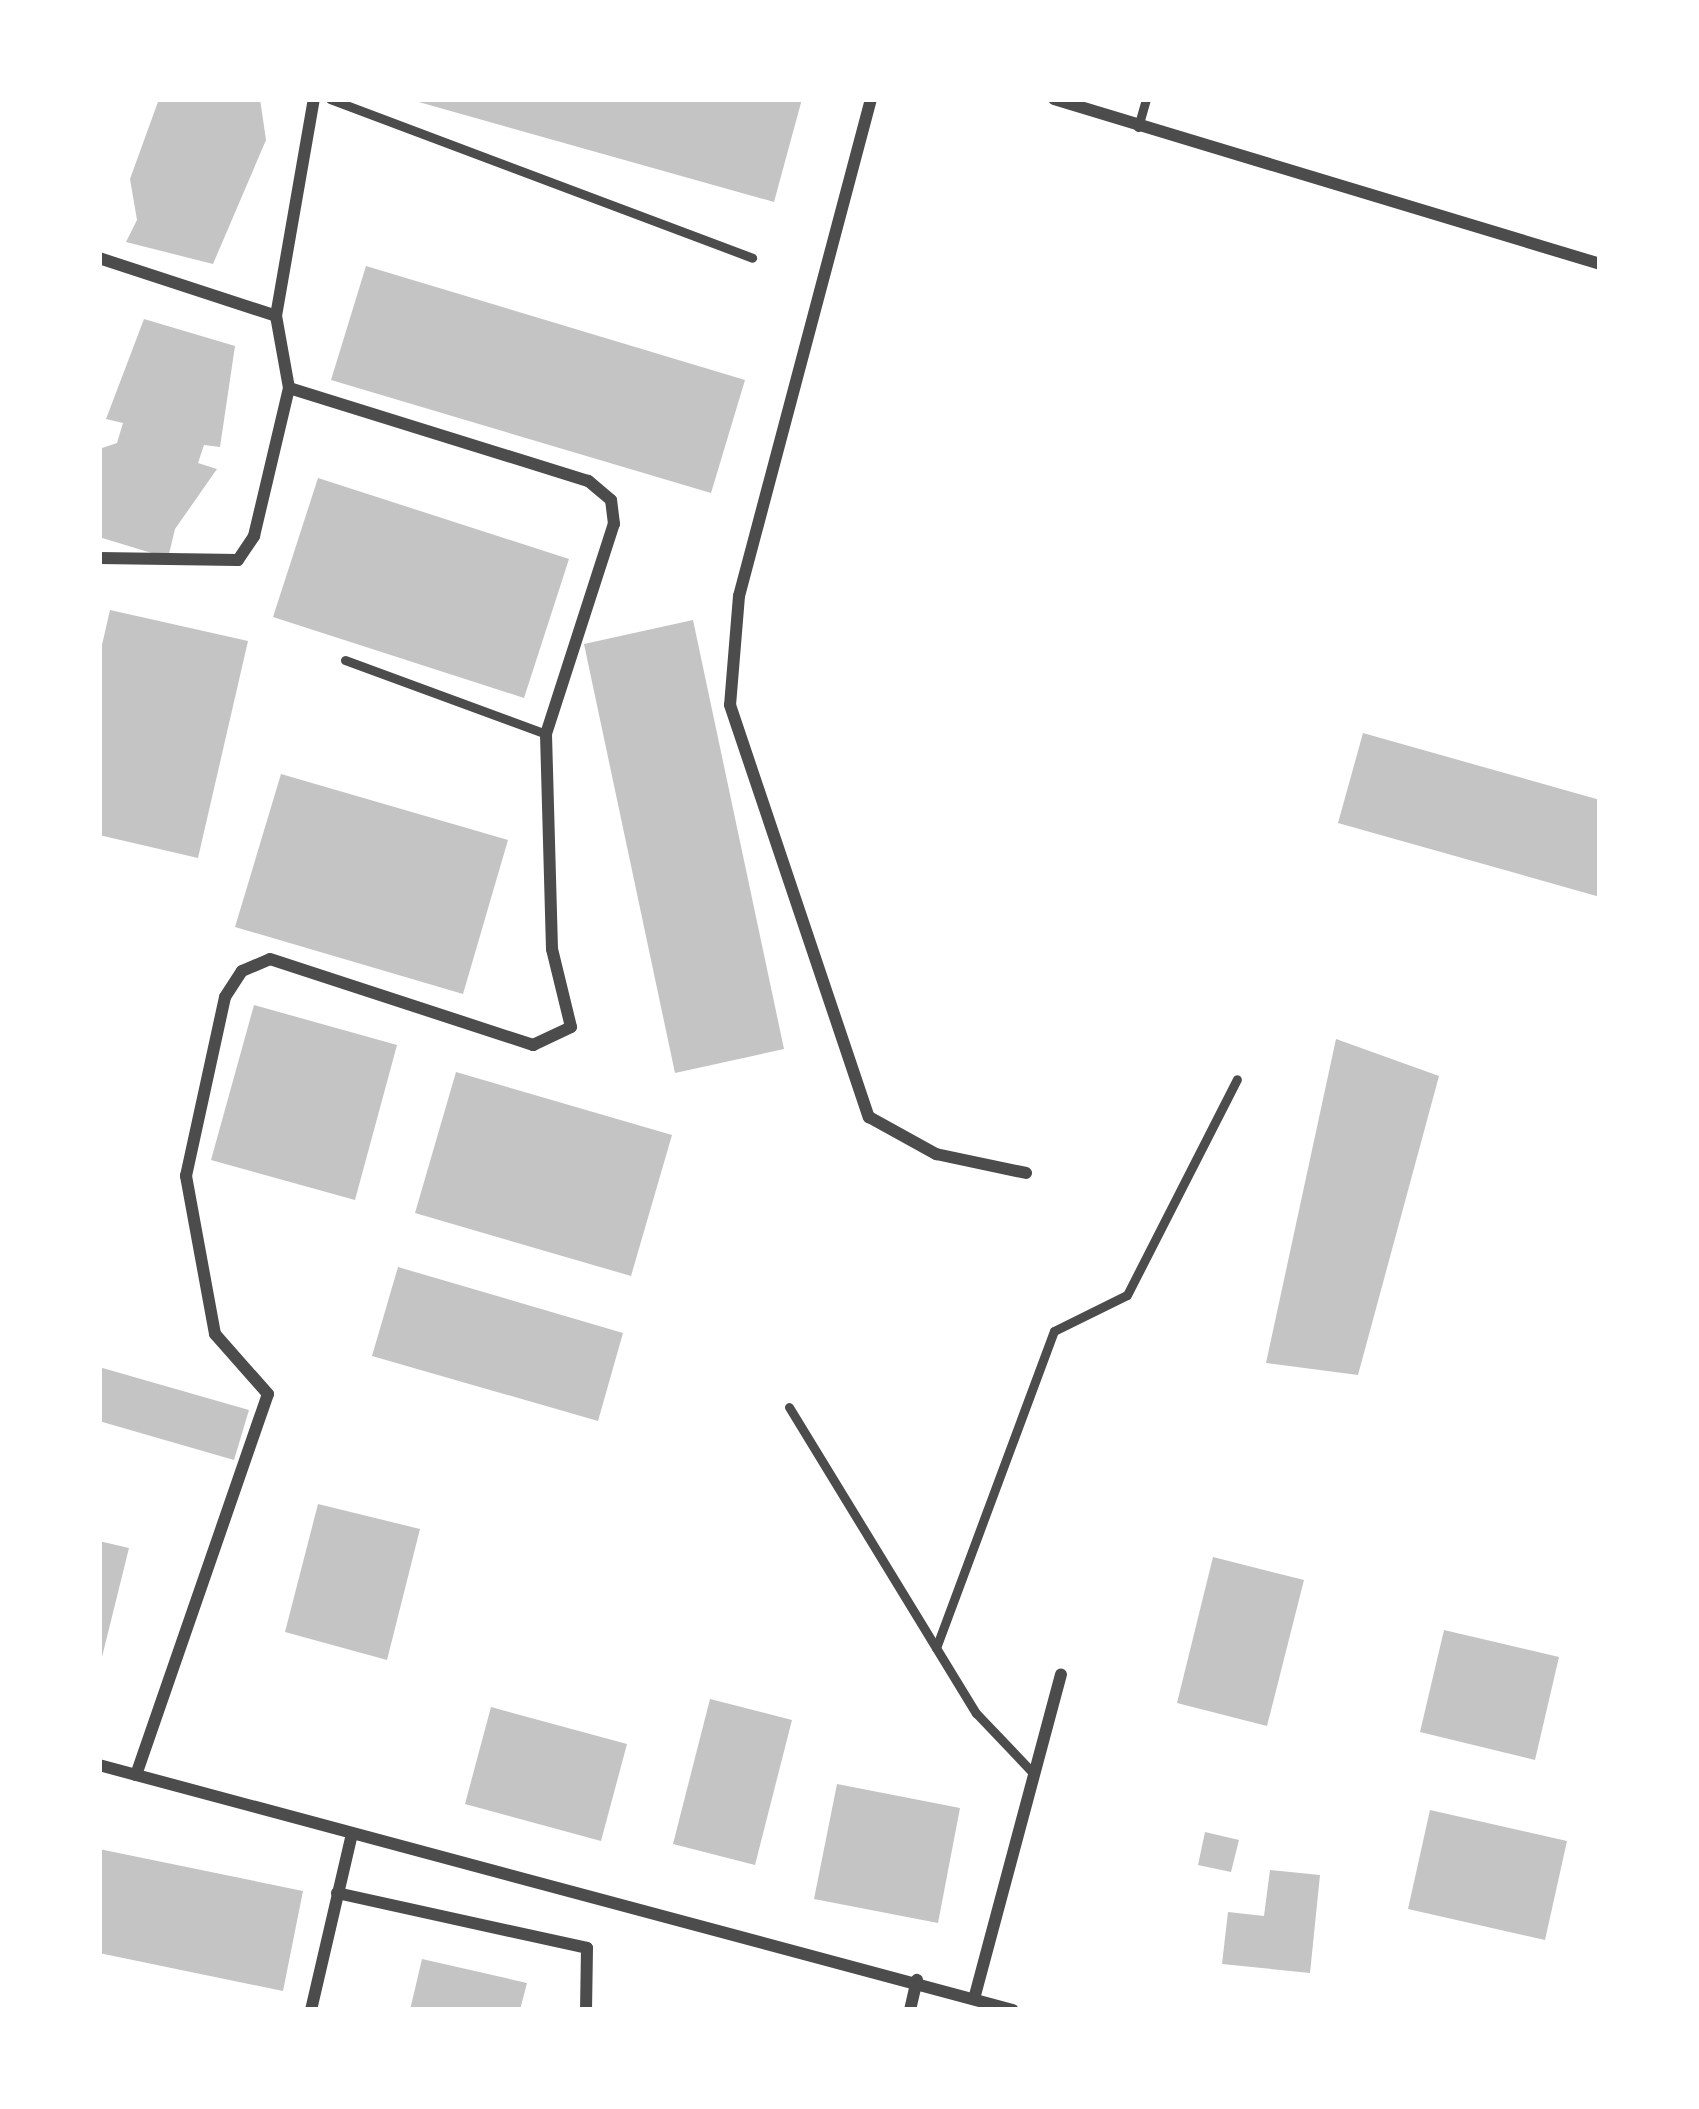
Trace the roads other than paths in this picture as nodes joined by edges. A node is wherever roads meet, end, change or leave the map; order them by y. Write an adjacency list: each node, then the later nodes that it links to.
1 (314, 99): 10 (street)
2 (330, 99): 8 (lane)
3 (871, 99): 16 (street)
4 (1054, 99): 6 (street)
5 (1146, 99): 6 (lane)
6 (1138, 127): 9 (street)
7 (99, 258): 10 (street)
8 (752, 258)
9 (1600, 264)
10 (276, 316): 11 (street)
11 (289, 388): 12 (street); 14 (street)
12 (99, 558)
13 (345, 660): 14 (lane)
14 (546, 734): 22 (street)
15 (1237, 1078): 18 (lane)
16 (1026, 1173)
17 (789, 1407): 18 (lane)
18 (936, 1648): 21 (lane)
19 (1060, 1674): 21 (street)
20 (99, 1766): 22 (street)
21 (1034, 1774): 26 (street)
22 (136, 1775): 23 (street)
23 (352, 1834): 24 (street); 25 (street)
24 (337, 1893): 27 (street); 28 (street)
25 (917, 1980): 26 (street); 29 (street)
26 (974, 1999): 30 (street)
27 (311, 2010)
28 (586, 2010)
29 (910, 2010)
30 (1013, 2010)

